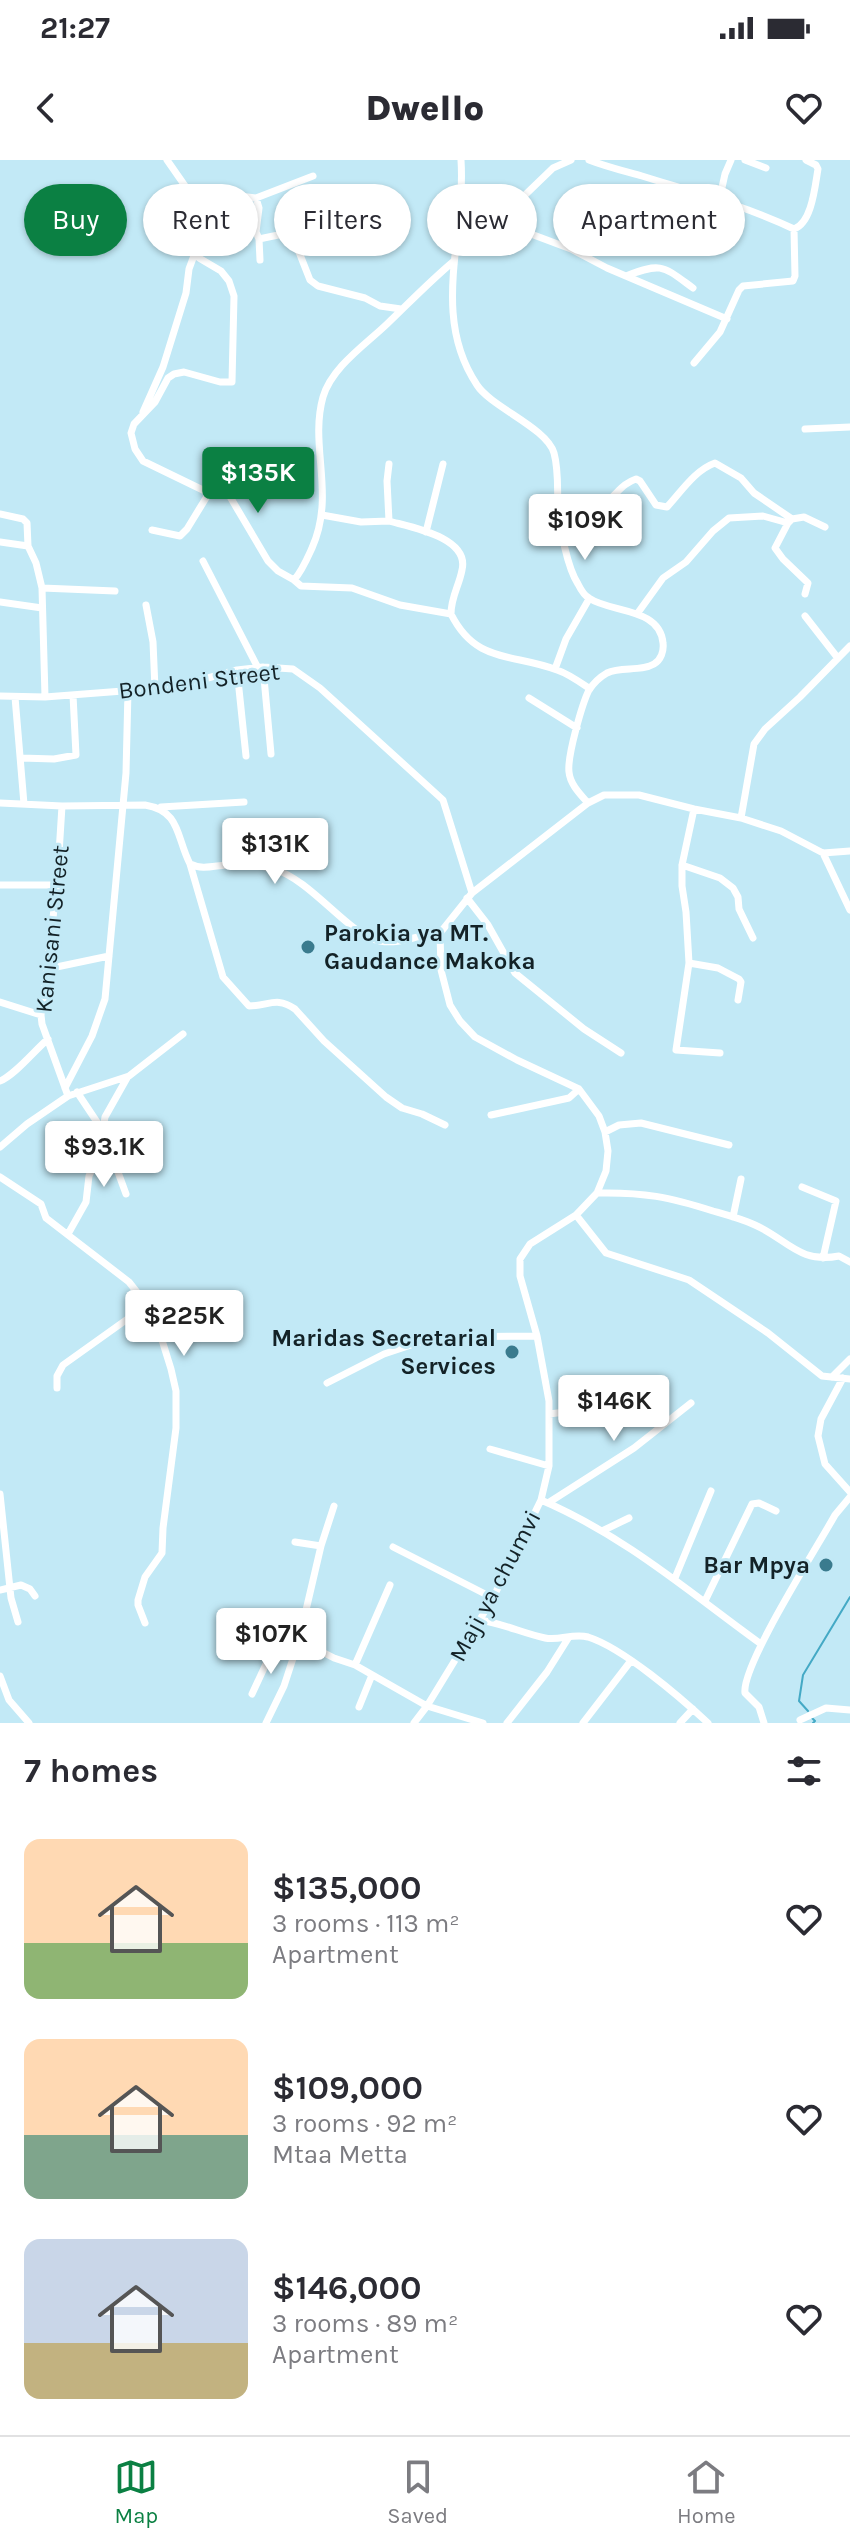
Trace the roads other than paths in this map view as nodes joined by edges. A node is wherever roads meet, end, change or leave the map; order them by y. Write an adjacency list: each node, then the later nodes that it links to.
1 (167, 160): 10 (street)
2 (461, 160): 11 (street)
3 (571, 160): 12 (street)
4 (589, 160): 13 (street)
5 (731, 160): 14 (street)
6 (745, 160): 8 (street)
7 (806, 160): 17 (street)
8 (766, 168)
9 (313, 176): 15 (street)
10 (184, 184)
11 (463, 184)
12 (536, 184)
13 (662, 184)
14 (723, 184)
15 (258, 197)
16 (745, 210): 17 (street)
17 (794, 229): 28 (street)
18 (537, 236): 25 (street)
19 (259, 239): 23 (street); 27 (street)
20 (194, 256): 30 (street)
21 (198, 256): 30 (street)
22 (455, 256): 24 (street)
23 (260, 260)
24 (455, 260): 27 (street); 36 (street)
25 (626, 276): 26 (street); 28 (street)
26 (693, 288)
27 (401, 309): 38 (street)
28 (727, 319): 29 (street)
29 (694, 363)
30 (143, 412): 35 (street)
31 (850, 427): 32 (street)
32 (805, 429)
33 (389, 464): 39 (street)
34 (443, 464): 43 (street)
35 (209, 493): 42 (street); 47 (street)
36 (558, 509): 40 (street); 51 (street)
37 (0, 514): 45 (street)
38 (322, 515): 39 (street); 47 (street)
39 (389, 521): 43 (street)
40 (790, 521): 41 (street); 50 (street); 56 (street)
41 (825, 527)
42 (152, 530)
43 (426, 532): 55 (street)
44 (0, 542): 45 (street)
45 (28, 546): 48 (street)
46 (203, 561): 60 (street)
47 (294, 580): 55 (street)
48 (42, 588): 49 (street); 54 (street)
49 (115, 591)
50 (805, 594)
51 (589, 599): 56 (street); 61 (street)
52 (0, 602): 54 (street)
53 (146, 605): 63 (street)
54 (42, 608): 69 (street)
55 (451, 614): 61 (street)
56 (637, 614): 64 (street)
57 (805, 616): 59 (street)
58 (850, 646): 59 (street)
59 (837, 657): 83 (street)
60 (261, 667): 62 (street, Bondeni Street); 72 (street); 90 (street, Bondeni Street)
61 (555, 669): 64 (street)
62 (237, 670): 63 (street, Bondeni Street); 73 (street)
63 (155, 689): 65 (street, Bondeni Street)
64 (590, 689): 71 (street)
65 (128, 691): 66 (street, Bondeni Street); 80 (street)
66 (73, 695): 69 (street, Bondeni Street); 74 (street)
67 (0, 696): 68 (street, Bondeni Street)
68 (15, 697): 69 (street, Bondeni Street); 74 (street)
69 (45, 697)
70 (529, 698): 71 (street)
71 (577, 728): 77 (street)
72 (271, 754)
73 (246, 756)
74 (21, 758): 78 (street)
75 (244, 802): 81 (street)
76 (0, 803): 78 (street)
77 (588, 803): 82 (street); 90 (street)
78 (24, 804): 79 (street)
79 (62, 806): 80 (street); 89 (street, Kanisani Street)
80 (123, 806): 81 (street); 94 (street)
81 (158, 807): 86 (street)
82 (694, 809): 83 (street); 87 (street)
83 (741, 818): 85 (street)
84 (850, 851): 85 (street)
85 (823, 853): 91 (street)
86 (190, 864): 92 (street); 110 (street)
87 (682, 865): 93 (street); 95 (street)
88 (1, 885): 89 (street)
89 (57, 885): 96 (street, Kanisani Street)
90 (470, 895): 92 (street); 102 (street, Bondeni Street)
91 (850, 910)
92 (440, 933): 106 (street)
93 (753, 938)
94 (109, 956): 96 (street); 107 (street)
95 (689, 963): 97 (street); 103 (street)
96 (47, 969): 99 (street, Kanisani Street)
97 (738, 1000)
98 (0, 1002): 99 (street)
99 (41, 1015): 101 (street, Kanisani Street)
100 (183, 1034): 104 (street)
101 (48, 1039): 105 (street); 107 (street, Kanisani Street)
102 (621, 1053)
103 (720, 1053)
104 (129, 1076): 108 (street); 111 (street)
105 (0, 1081)
106 (579, 1089): 109 (street); 112 (street, Maji ya chumvi)
107 (66, 1092): 108 (street); 114 (street)
108 (77, 1092): 111 (street)
109 (491, 1115)
110 (445, 1125)
111 (103, 1131): 119 (street); 122 (street)
112 (605, 1132): 113 (street); 118 (street, Maji ya chumvi)
113 (729, 1145)
114 (0, 1147)
115 (0, 1177): 122 (street)
116 (741, 1179): 121 (street)
117 (802, 1187): 123 (street)
118 (597, 1193): 120 (street, Maji ya chumvi); 121 (street)
119 (126, 1194)
120 (576, 1215): 126 (street, Maji ya chumvi); 128 (street)
121 (733, 1217): 123 (street)
122 (68, 1234): 125 (street)
123 (823, 1258): 124 (street)
124 (850, 1262)
125 (147, 1305): 131 (street); 157 (street)
126 (537, 1336): 130 (street); 134 (street, Maji ya chumvi)
127 (850, 1359): 128 (street)
128 (831, 1378): 129 (street)
129 (847, 1379): 139 (street)
130 (327, 1383)
131 (57, 1388)
132 (691, 1403): 140 (street)
133 (607, 1407): 134 (street)
134 (549, 1414): 136 (street, Maji ya chumvi)
135 (490, 1449): 136 (street)
136 (549, 1466): 140 (street, Maji ya chumvi)
137 (711, 1491): 148 (street)
138 (0, 1494): 150 (street)
139 (850, 1495): 162 (street)
140 (544, 1502): 144 (street); 153 (street, Maji ya chumvi)
141 (334, 1506): 146 (street)
142 (776, 1511): 154 (street)
143 (629, 1518): 144 (street)
144 (602, 1531): 148 (street)
145 (295, 1542): 146 (street)
146 (321, 1546): 161 (street)
147 (393, 1547): 153 (street)
148 (675, 1578): 154 (street)
149 (390, 1585): 164 (street)
150 (11, 1587): 151 (street); 152 (street); 156 (street)
151 (0, 1590)
152 (35, 1596)
153 (493, 1598): 155 (street, Maji ya chumvi)
154 (705, 1601): 162 (street)
155 (479, 1620): 159 (street); 168 (street, Maji ya chumvi)
156 (18, 1622)
157 (145, 1623)
158 (244, 1623): 160 (street)
159 (569, 1637): 163 (street); 177 (street)
160 (278, 1638): 161 (street); 167 (street)
161 (298, 1643): 164 (street); 174 (street)
162 (761, 1644): 181 (street)
163 (630, 1662): 170 (street); 178 (street)
164 (355, 1665): 165 (street)
165 (372, 1675): 168 (street); 169 (street)
166 (0, 1676): 173 (street)
167 (252, 1694)
168 (427, 1706): 175 (street, Maji ya chumvi); 176 (street)
169 (359, 1707)
170 (693, 1709): 179 (street); 180 (street)
171 (850, 1710): 172 (street)
172 (800, 1720)
173 (29, 1723)
174 (266, 1723)
175 (414, 1723)
176 (483, 1723)
177 (507, 1723)
178 (583, 1723)
179 (680, 1723)
180 (708, 1723)
181 (764, 1723)

